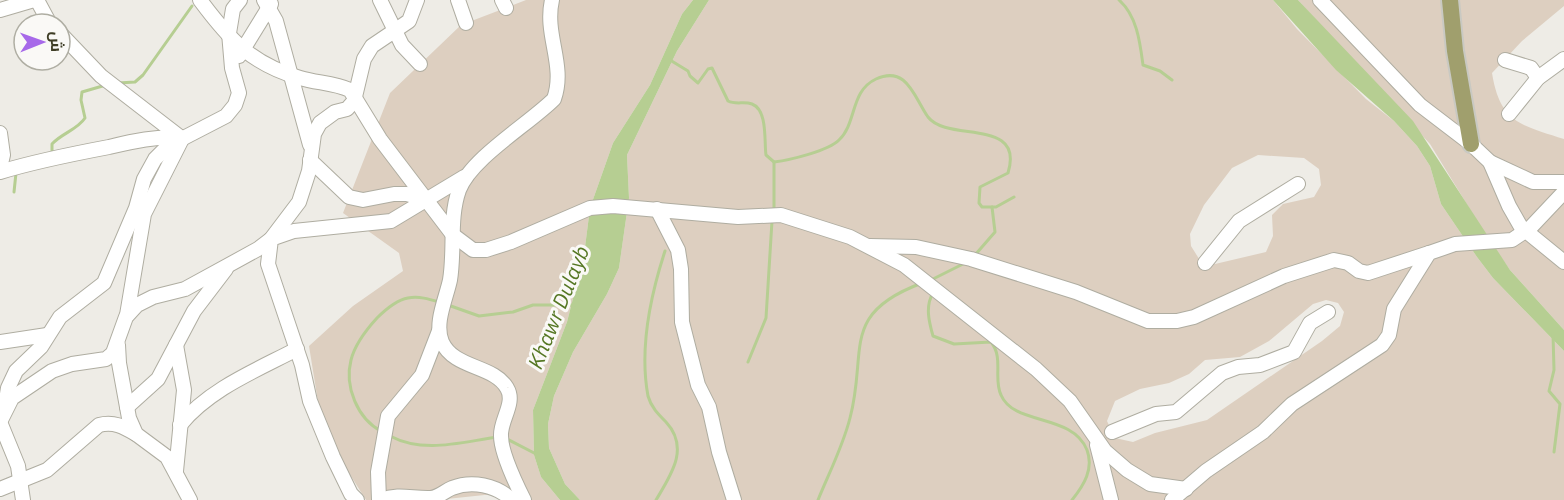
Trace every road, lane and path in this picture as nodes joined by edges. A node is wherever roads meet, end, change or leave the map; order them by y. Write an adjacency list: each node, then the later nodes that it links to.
1 (200, 0): 15 (street)
2 (222, 0): 15 (street)
3 (240, 0): 15 (street)
4 (380, 0): 14 (street)
5 (417, 0): 14 (street)
6 (458, 0): 13 (street)
7 (552, 0): 32 (street)
8 (1320, 0): 28 (street)
9 (1450, 0): 28 (main road)
10 (30, 1): 12 (street)
11 (269, 3): 17 (street); 22 (street)
12 (2, 12)
13 (466, 23)
14 (395, 32): 20 (street); 24 (street)
15 (229, 35): 17 (street); 21 (street)
16 (72, 46): 27 (street)
17 (243, 50): 21 (street); 22 (street)
18 (1564, 59): 23 (street)
19 (1505, 60): 23 (street)
20 (420, 64)
21 (232, 68): 27 (street)
22 (291, 75): 24 (street); 29 (street)
23 (1538, 78): 25 (street)
24 (356, 96): 29 (street); 36 (street)
25 (1509, 114)
26 (0, 133): 31 (street)
27 (182, 138): 31 (street); 47 (street); 49 (street)
28 (1471, 144): 30 (street)
29 (310, 155): 36 (street); 40 (street)
30 (1490, 162): 33 (street); 38 (street)
31 (0, 170)
32 (470, 172): 36 (street); 39 (street)
33 (1564, 182)
34 (1298, 183): 45 (street)
35 (1564, 192): 38 (street)
36 (427, 200): 39 (street); 40 (street)
37 (657, 209): 39 (street); 41 (street); 70 (street)
38 (1526, 230): 42 (street); 43 (street)
39 (453, 235): 48 (street)
40 (271, 239): 44 (street); 53 (street)
41 (868, 246): 42 (street); 59 (street)
42 (1429, 253): 63 (street)
43 (1564, 262)
44 (231, 263): 47 (street); 52 (street)
45 (1204, 263)
46 (1328, 312): 57 (street)
47 (126, 317): 51 (street)
48 (439, 331): 67 (street); 69 (street)
49 (47, 335): 50 (street); 55 (street)
50 (0, 342)
51 (118, 345): 54 (street); 55 (street)
52 (176, 345): 54 (street); 56 (street)
53 (297, 349): 56 (street); 66 (street)
54 (127, 407): 58 (street)
55 (1, 418): 61 (street)
56 (180, 425): 60 (street)
57 (1112, 432)
58 (136, 434): 60 (street); 61 (street)
59 (1093, 434): 63 (street); 71 (street)
60 (176, 471): 65 (street)
61 (21, 480): 62 (street); 64 (street)
62 (0, 489)
63 (1186, 489): 72 (street)
64 (23, 500)
65 (190, 500)
66 (357, 500)
67 (380, 500): 68 (street)
68 (512, 500)
69 (524, 500)
70 (734, 500)
71 (1111, 500)
72 (1172, 500)

